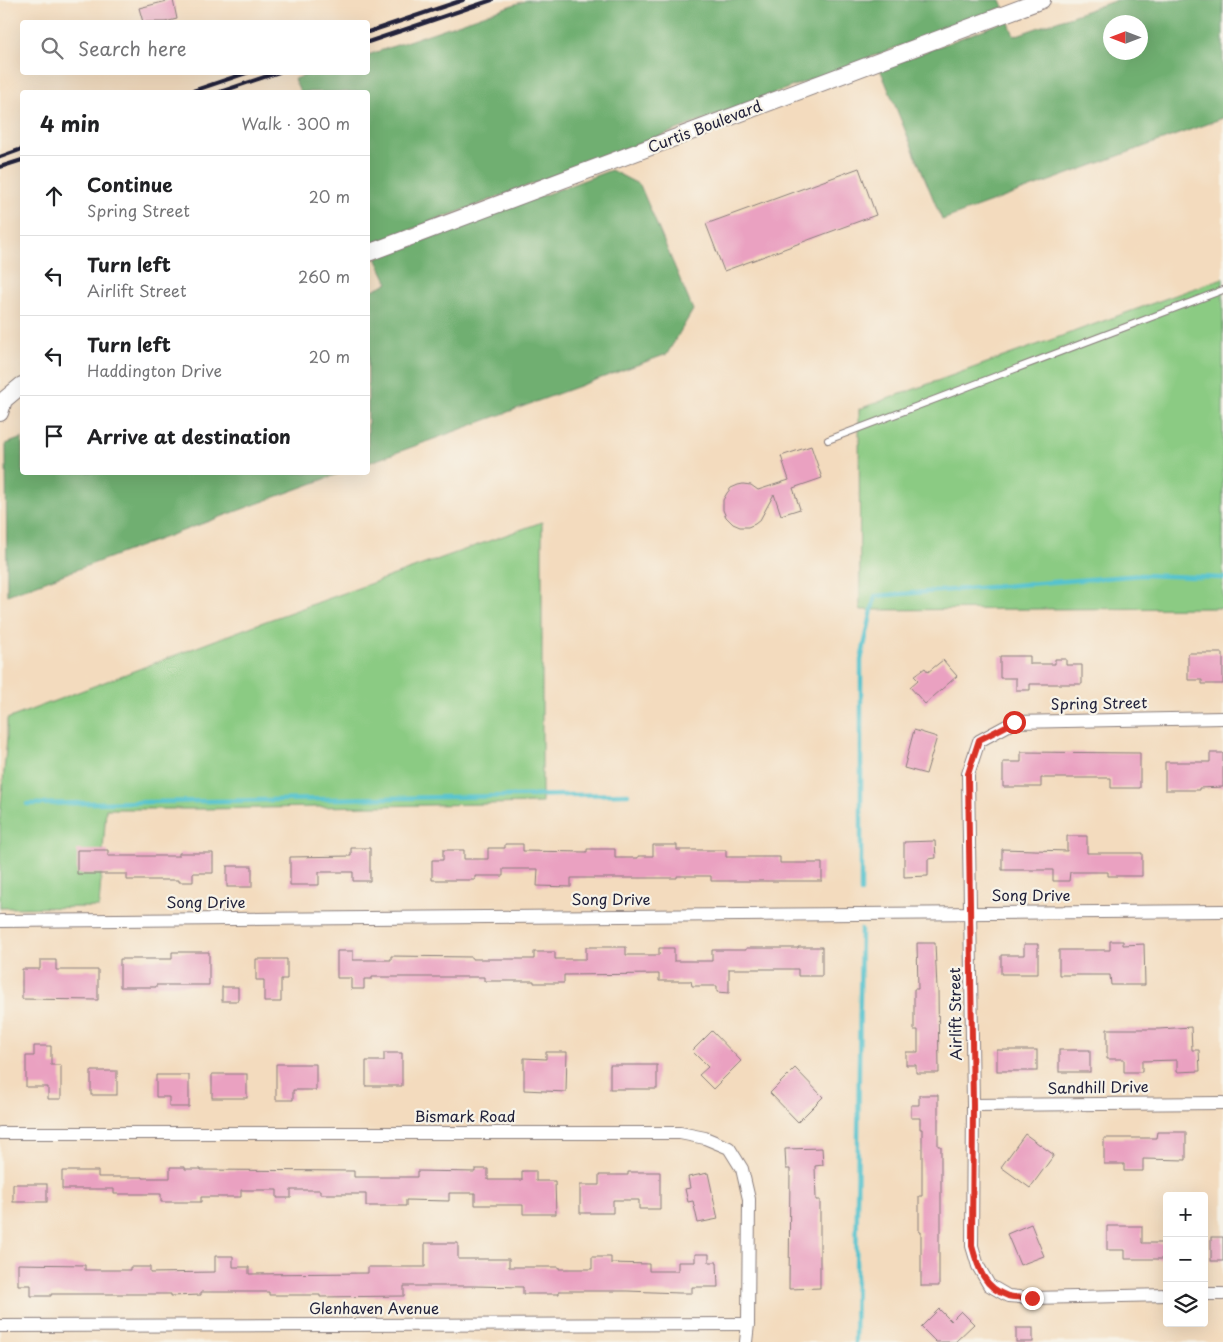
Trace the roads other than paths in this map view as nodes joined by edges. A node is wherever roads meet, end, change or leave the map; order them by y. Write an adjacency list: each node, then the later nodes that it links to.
1 (1042, 0): 2 (street, Curtis Boulevard)
2 (370, 252)
3 (1223, 290): 6 (lane)
4 (20, 387): 5 (street)
5 (0, 414)
6 (828, 440)
7 (1223, 718): 8 (street, Spring Street)
8 (979, 740): 10 (street, Airlift Street)
9 (1223, 911): 10 (street, Song Drive)
10 (971, 913): 11 (street, Song Drive); 13 (street, Airlift Street)
11 (0, 921)
12 (1223, 1103): 13 (street, Sandhill Drive)
13 (973, 1105): 17 (street, Airlift Street)
14 (0, 1133): 18 (street, Bismark Road)
15 (1208, 1294): 16 (street)
16 (1223, 1294)
17 (1163, 1295)
18 (748, 1324): 19 (street, Glenhaven Avenue); 20 (street, Bismark Road)
19 (0, 1326)
20 (746, 1342)

